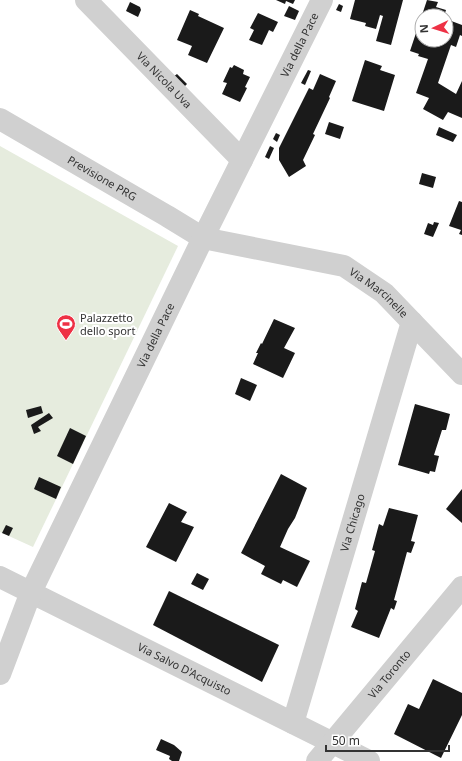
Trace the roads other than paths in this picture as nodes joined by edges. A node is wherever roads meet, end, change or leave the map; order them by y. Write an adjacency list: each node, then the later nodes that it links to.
1 (86, 0): 4 (street, Via Nicola Uva)
2 (322, 0): 4 (street, Via della Pace)
3 (0, 119): 5 (street, Previsione PRG)
4 (242, 160): 5 (street, Via della Pace)
5 (203, 238): 6 (street, Via Marcinelle); 10 (street, Via della Pace)
6 (412, 322): 7 (street, Via Marcinelle); 12 (street, Via Chicago)
7 (462, 374)
8 (0, 577): 10 (street, Via Salvo D'Acquisto)
9 (462, 587): 13 (street, Via Toronto)
10 (31, 592): 11 (street, Via della Pace); 12 (street, Via Salvo D'Acquisto)
11 (0, 674)
12 (292, 723): 13 (street, Via Salvo D'Acquisto)
13 (333, 743): 14 (street, Via Toronto); 15 (street, Via Salvo D'Acquisto)
14 (317, 761)
15 (369, 761)

